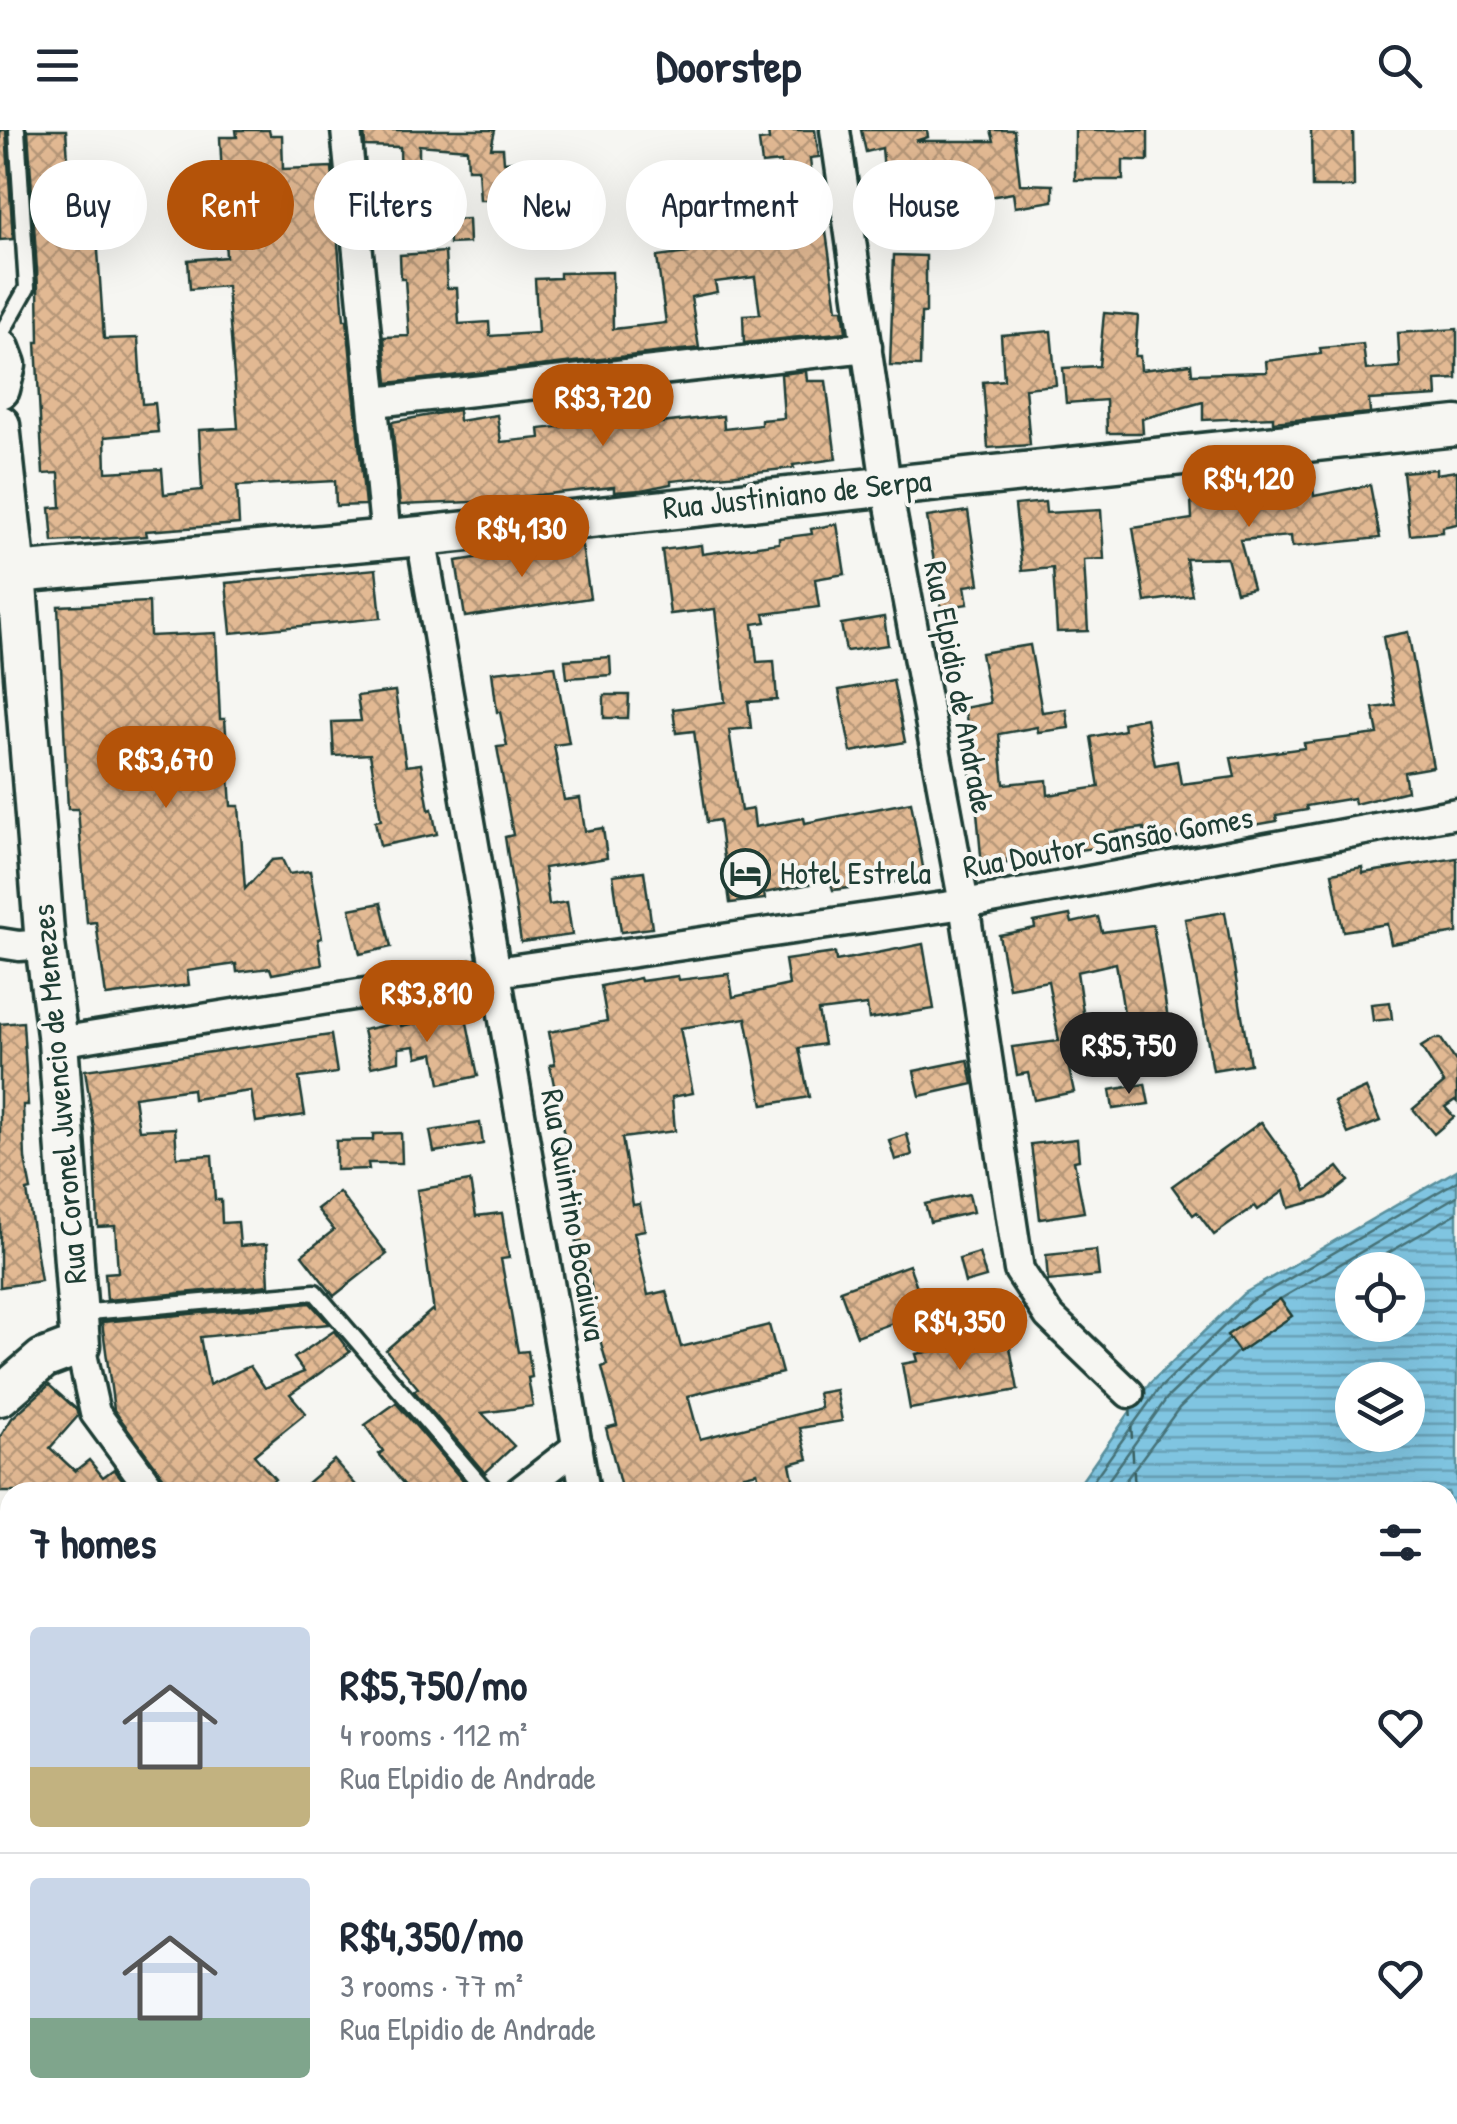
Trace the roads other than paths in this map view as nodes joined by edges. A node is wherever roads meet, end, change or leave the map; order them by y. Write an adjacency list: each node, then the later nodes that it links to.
1 (18, 130): 4 (lane)
2 (346, 130): 8 (street, Rua Quintino Bocaiuva)
3 (835, 130): 5 (street, Rua Elpidio de Andrade)
4 (0, 336)
5 (867, 348): 8 (street); 11 (street, Rua Elpidio de Andrade)
6 (0, 349): 7 (main road)
7 (0, 390)
8 (374, 402): 12 (street, Rua Quintino Bocaiuva)
9 (0, 425): 13 (main road, Rua Coronel Juvencio de Menezes)
10 (1457, 426): 11 (main road, Rua Justiniano de Serpa)
11 (886, 484): 12 (main road, Rua Justiniano de Serpa); 15 (street, Rua Elpidio de Andrade)
12 (404, 538): 13 (main road, Rua Justiniano de Serpa); 18 (street, Rua Quintino Bocaiuva)
13 (16, 573): 17 (main road, Rua Coronel Juvencio de Menezes)
14 (1457, 813): 15 (street, Rua Doutor Sansão Gomes)
15 (964, 904): 18 (street, Rua Doutor Sansão Gomes); 21 (street, Rua Elpidio de Andrade)
16 (0, 944): 17 (street)
17 (45, 944): 19 (main road, Rua Coronel Juvencio de Menezes)
18 (497, 972): 19 (street, Rua Doutor Sansão Gomes); 23 (street, Rua Quintino Bocaiuva)
19 (58, 1042): 20 (main road, Rua Coronel Juvencio de Menezes)
20 (78, 1329): 22 (main road); 24 (street); 25 (lane)
21 (1129, 1393)
22 (0, 1396)
23 (578, 1446): 26 (street); 27 (street, Rua Quintino Bocaiuva)
24 (146, 1482)
25 (478, 1482)
26 (532, 1482)
27 (584, 1482)

